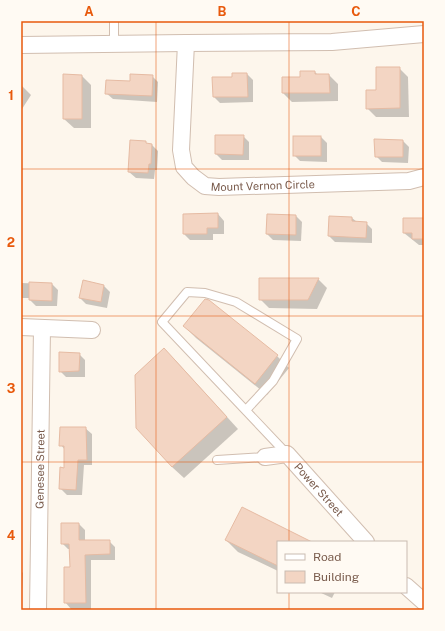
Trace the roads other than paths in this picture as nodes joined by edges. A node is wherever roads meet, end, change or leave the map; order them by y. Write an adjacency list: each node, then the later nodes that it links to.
1 (114, 21): 3 (lane)
2 (424, 34): 4 (street)
3 (114, 44): 4 (street); 5 (street)
4 (186, 44): 6 (street, Mount Vernon Circle)
5 (21, 45)
6 (424, 176)
7 (21, 327): 8 (street)
8 (42, 328): 9 (street); 17 (street, Genesee Street)
9 (92, 330)
10 (246, 410): 10 (lane); 11 (lane)
11 (287, 454): 12 (street, Power Street); 14 (street, Power Street)
12 (265, 457): 13 (lane)
13 (216, 460)
14 (365, 541)
15 (407, 587): 16 (street)
16 (424, 602)
17 (38, 610)

